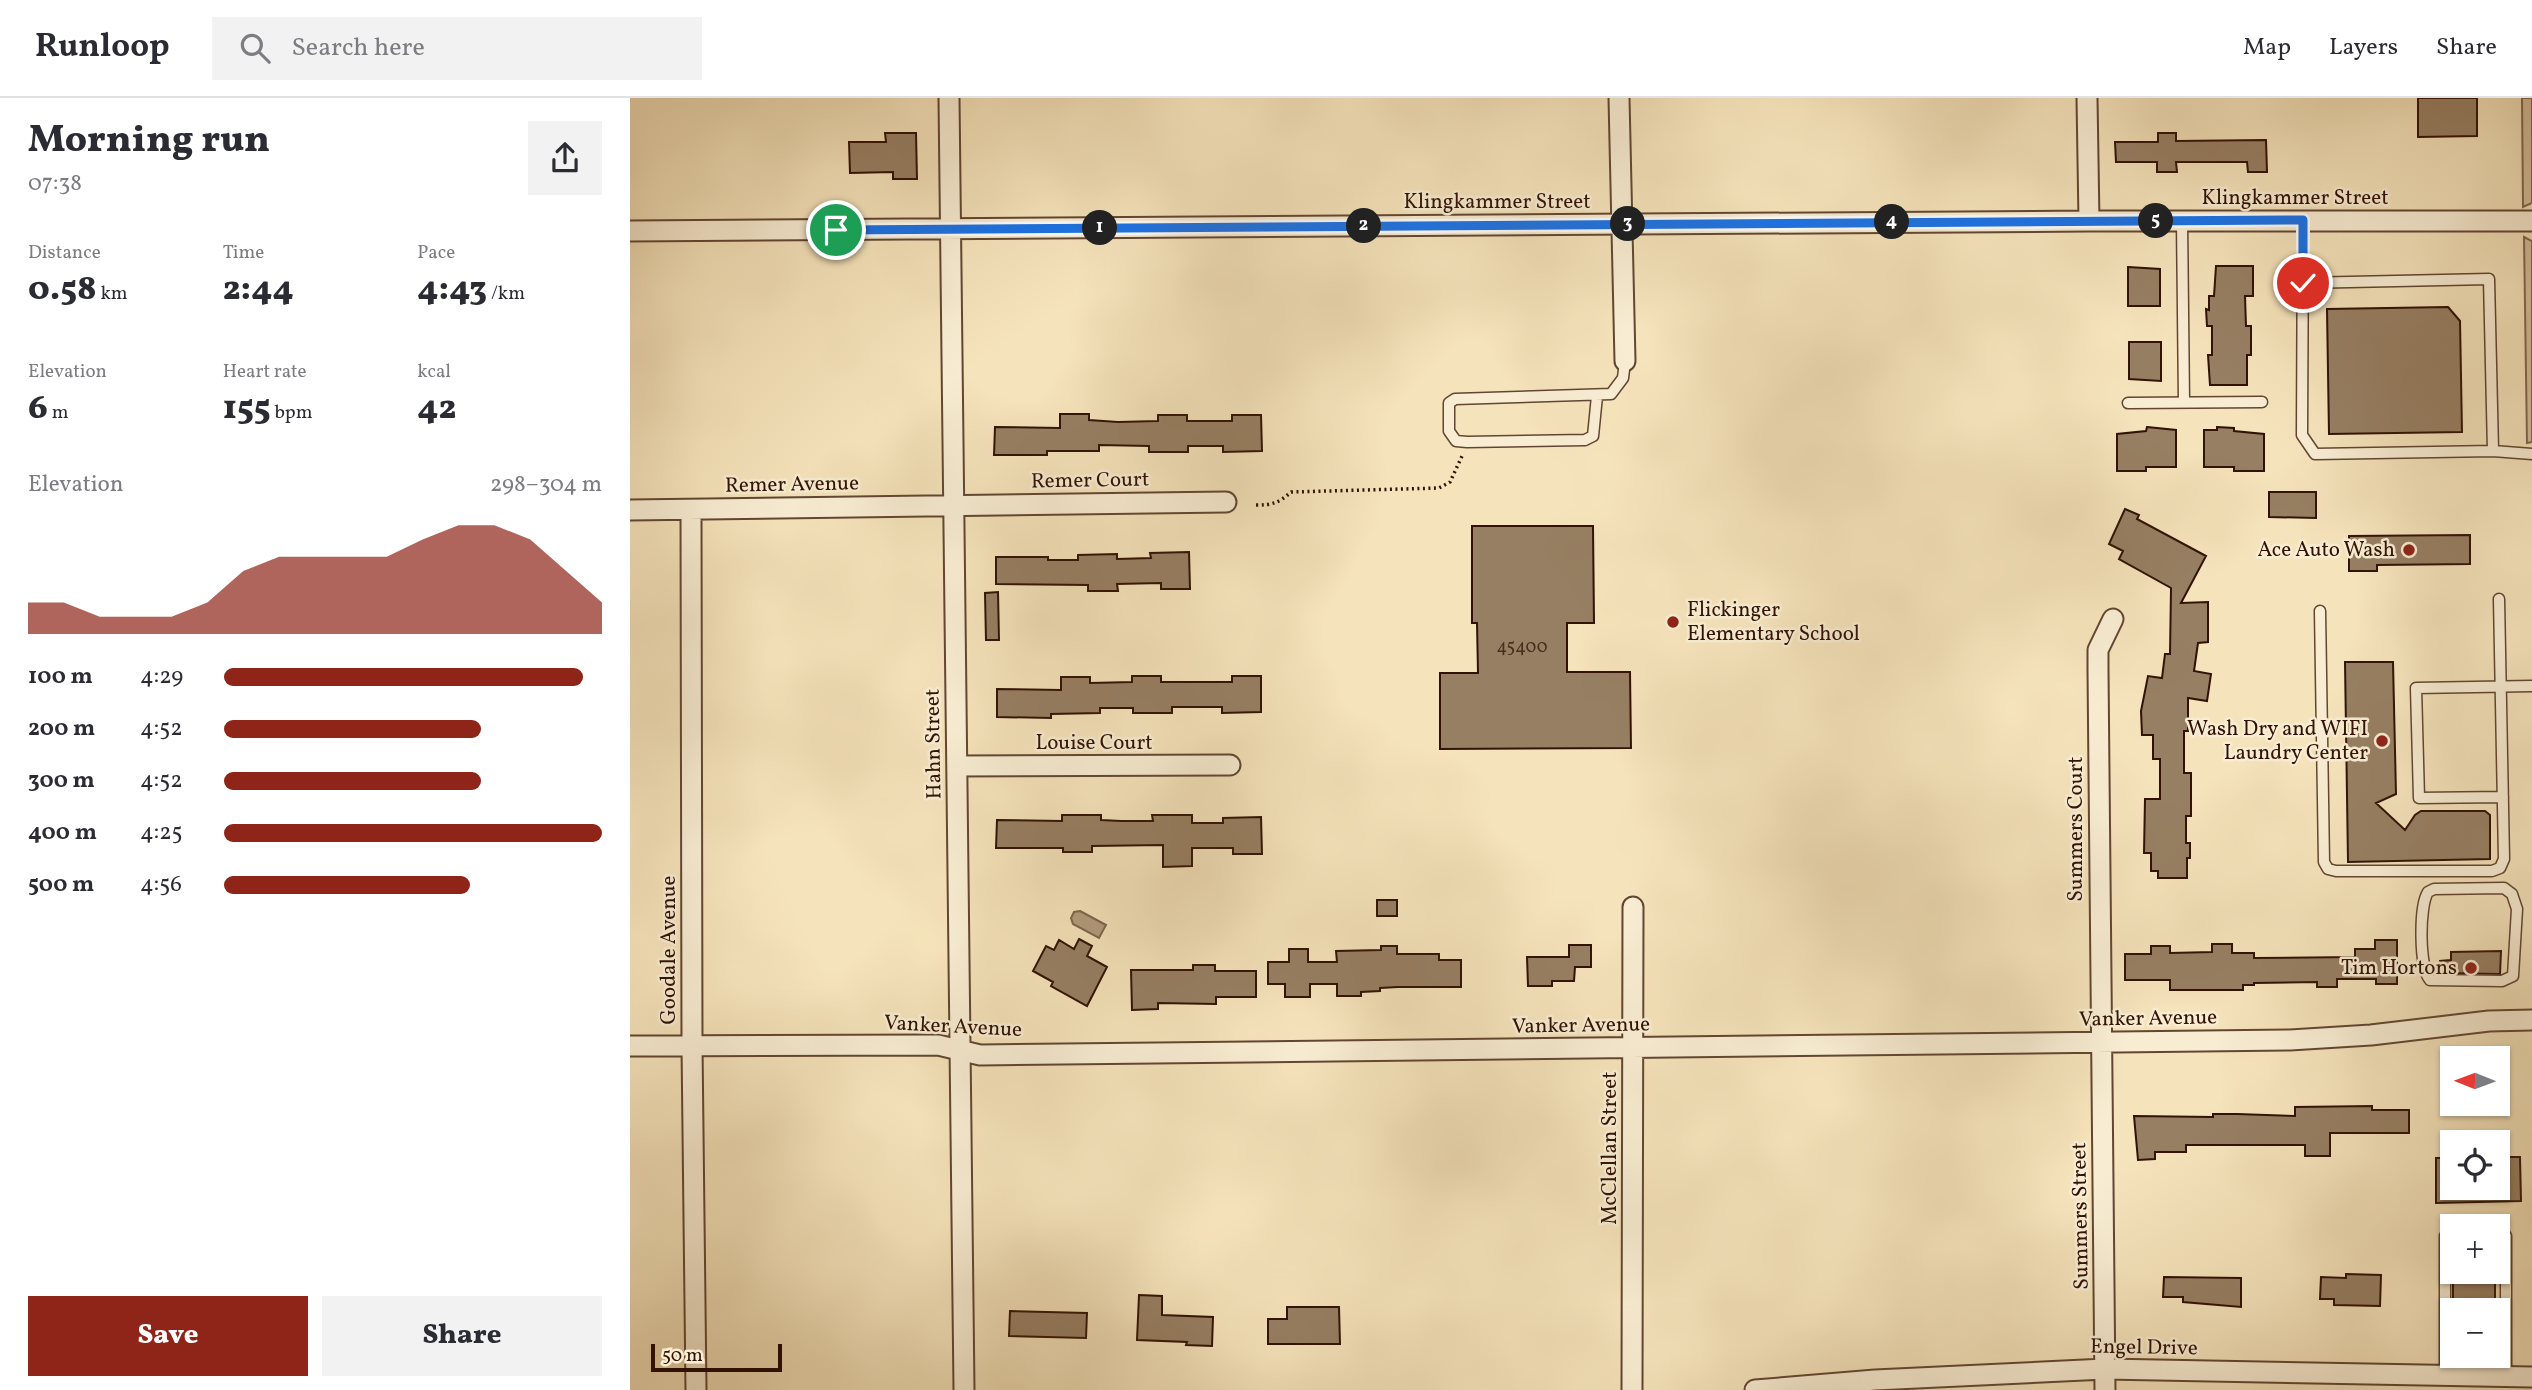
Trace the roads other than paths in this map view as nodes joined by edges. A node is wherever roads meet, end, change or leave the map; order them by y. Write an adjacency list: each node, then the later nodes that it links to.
1 (949, 98): 9 (street, Hahn Street)
2 (1619, 98): 8 (street)
3 (2087, 98): 5 (street)
4 (2303, 220): 6 (street, Klingkammer Street); 7 (street, Klingkammer Street); 11 (lane)
5 (2089, 221): 6 (street, Klingkammer Street); 8 (street, Klingkammer Street)
6 (2182, 221): 15 (lane)
7 (2532, 221)
8 (1622, 224): 9 (street, Klingkammer Street); 12 (street)
9 (951, 230): 10 (street, Klingkammer Street); 20 (street, Hahn Street)
10 (630, 231)
11 (2303, 283): 17 (lane); 17 (lane)
12 (1625, 362): 13 (lane)
13 (1597, 396): 13 (lane)
14 (2128, 402): 15 (lane)
15 (2184, 402): 16 (lane)
16 (2262, 402)
17 (2493, 451): 18 (lane)
18 (2532, 454)
19 (1226, 502): 20 (street, Remer Court)
20 (954, 505): 21 (street, Remer Avenue); 29 (street, Hahn Street)
21 (691, 509): 22 (street, Remer Avenue); 35 (street, Goodale Avenue)
22 (630, 510)
23 (2499, 599): 26 (lane)
24 (2320, 611): 30 (lane)
25 (2113, 618): 34 (street, Summers Court)
26 (2501, 686): 27 (lane); 30 (lane); 30 (lane)
27 (2532, 686)
28 (1230, 765): 29 (street, Louise Court)
29 (957, 766): 38 (street, Hahn Street)
30 (2503, 797)
31 (1633, 906): 37 (street, McClellan Street)
32 (2516, 924): 32 (lane)
33 (2532, 1020): 34 (street, Vanker Avenue)
34 (2101, 1042): 37 (street, Vanker Avenue); 39 (street, Summers Street)
35 (692, 1045): 36 (street, Vanker Avenue); 38 (street, Vanker Avenue); 43 (street, Goodale Avenue)
36 (630, 1046)
37 (1633, 1048): 38 (street, Vanker Avenue); 45 (street, McClellan Street)
38 (960, 1050): 44 (street, Hahn Street)
39 (2105, 1369): 40 (street, Engel Drive); 46 (street, Engel Drive); 47 (street, Summers Street)
40 (2445, 1375): 41 (street, Engel Drive); 41 (lane)
41 (2506, 1376): 42 (street, Engel Drive)
42 (2532, 1377)
43 (696, 1390)
44 (964, 1390)
45 (1632, 1390)
46 (1755, 1390)
47 (2105, 1390)

